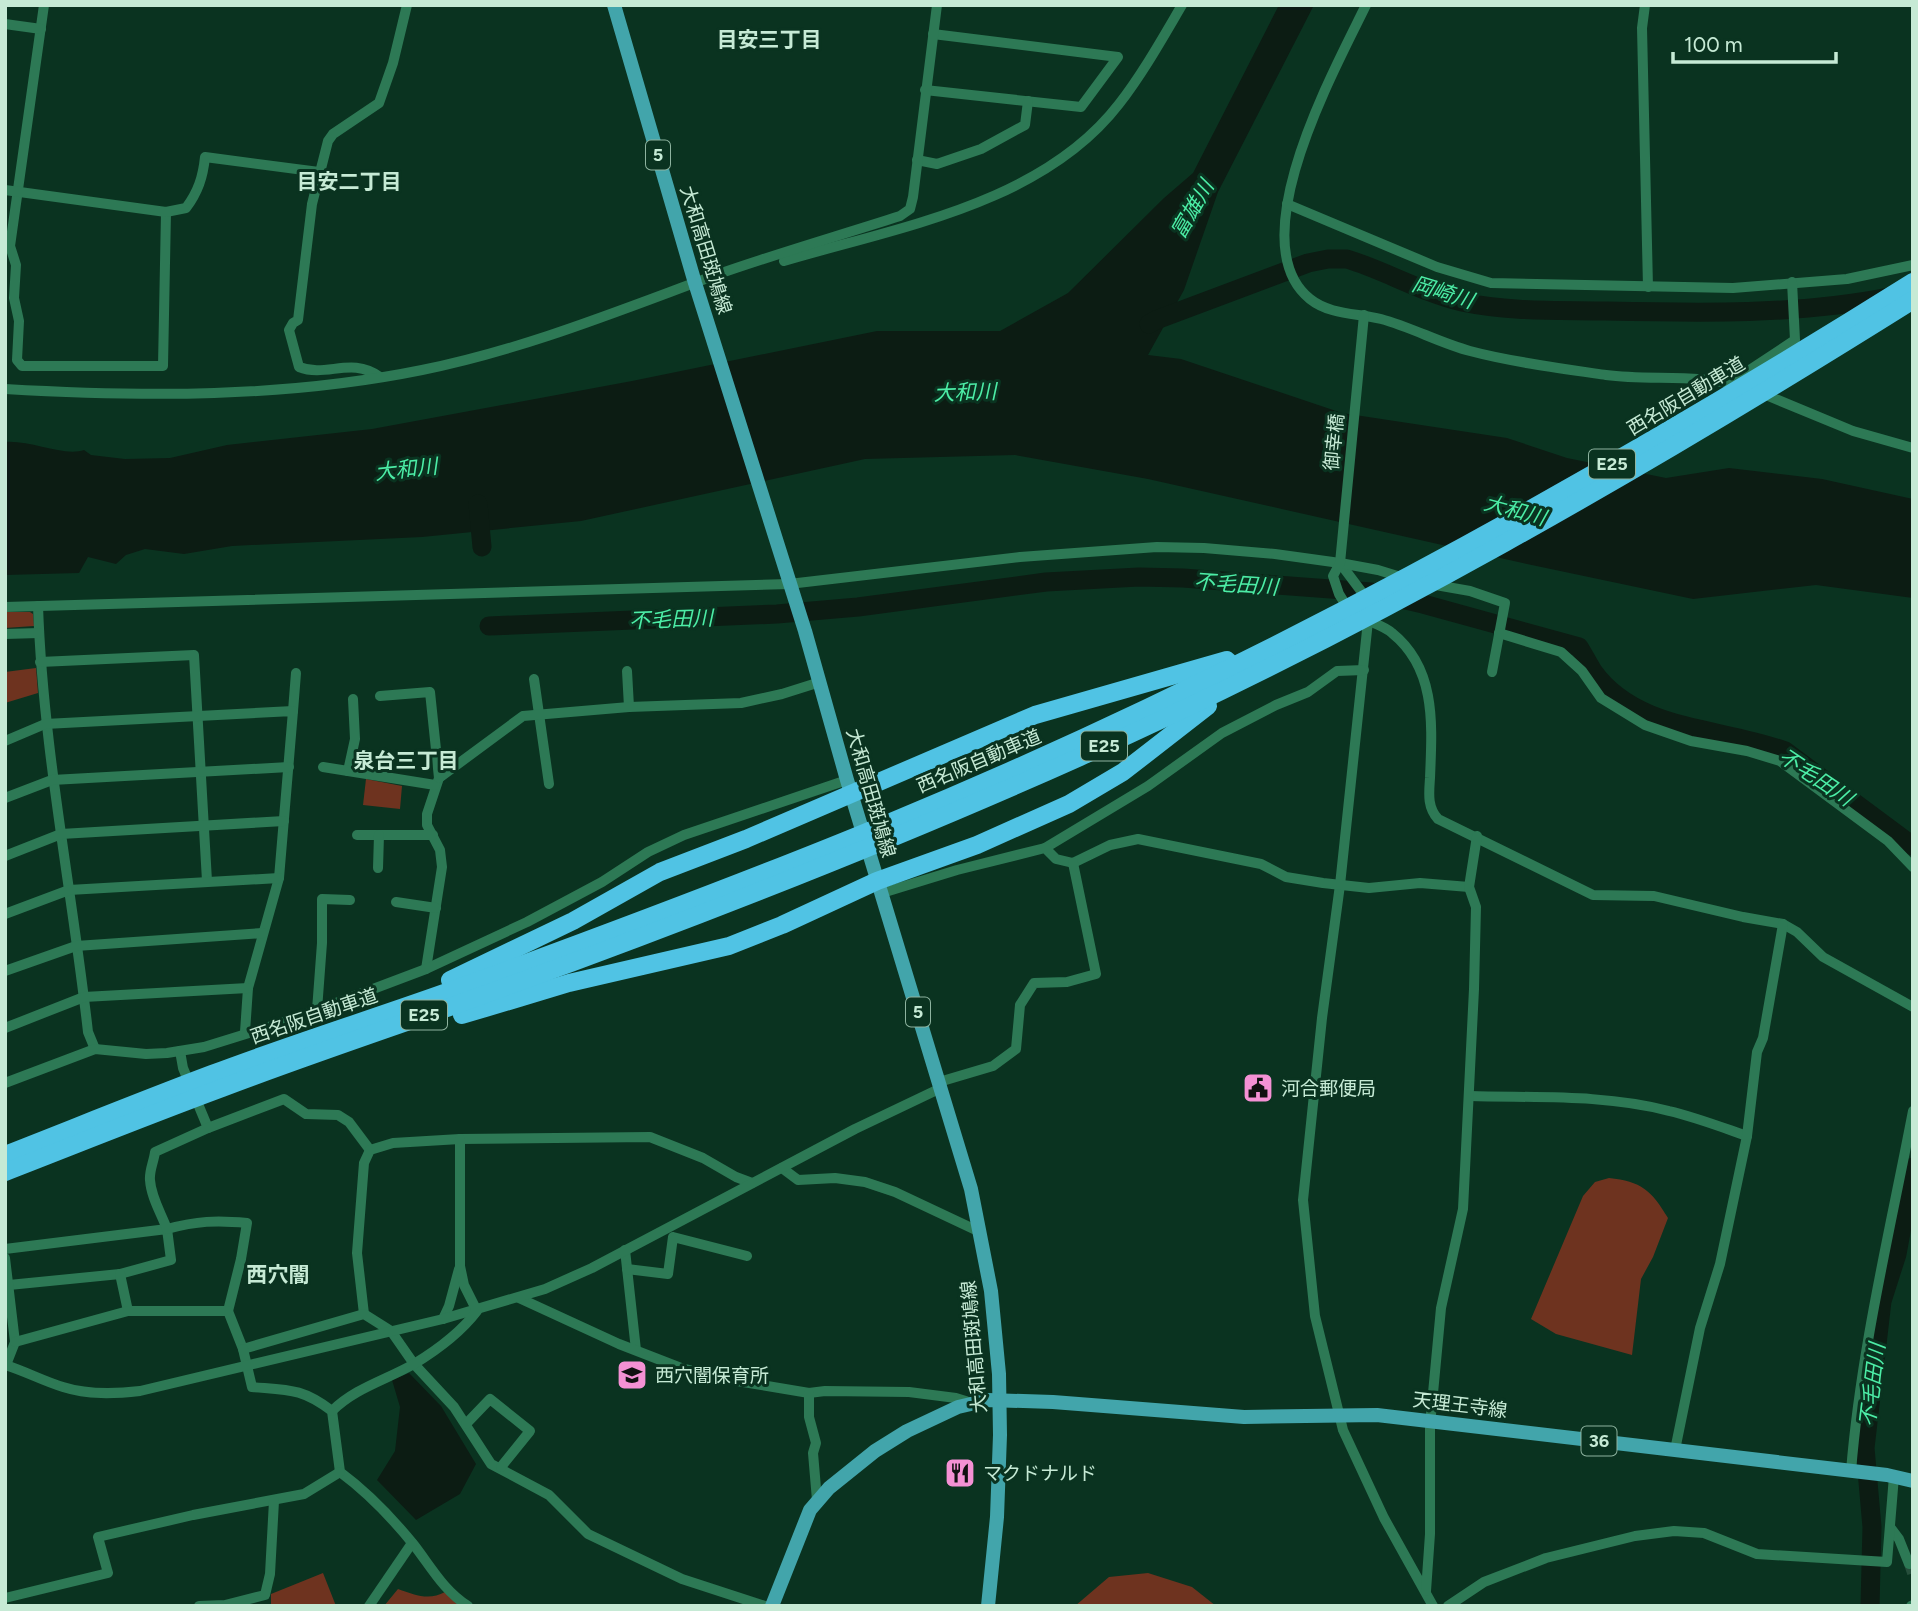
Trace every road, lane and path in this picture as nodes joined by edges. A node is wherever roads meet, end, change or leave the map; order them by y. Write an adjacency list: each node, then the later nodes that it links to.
1 (44, 5): 9 (street)
2 (407, 5): 14 (street)
3 (614, 5): 21 (main road, 大和高田斑鳩線 / 5)
4 (937, 5): 10 (street)
5 (1182, 5): 19 (street)
6 (1366, 5): 16 (street)
7 (1645, 5): 23 (street)
8 (5, 24): 9 (street)
9 (41, 29): 15 (street)
10 (933, 34): 11 (street); 12 (street)
11 (925, 90): 12 (street); 13 (street)
12 (1028, 101): 13 (street)
13 (917, 160): 19 (street)
14 (319, 172): 17 (street); 26 (street)
15 (11, 191): 17 (street); 17 (street)
16 (1287, 204): 23 (street); 25 (street)
17 (166, 212)
18 (1913, 265): 22 (street)
19 (715, 275): 21 (street)
20 (1913, 282): 38 (highway, 西名阪自動車道 / E25)
21 (695, 283): 26 (street); 31 (main road, 大和高田斑鳩線 / 5)
22 (1792, 285): 23 (street); 27 (street)
23 (1648, 287)
24 (1913, 300): 38 (highway, 西名阪自動車道 / E25)
25 (1364, 315): 27 (street); 30 (street, 御幸橋)
26 (380, 377): 28 (street)
27 (1730, 383): 29 (street)
28 (5, 389)
29 (1913, 448)
30 (1340, 563): 31 (street); 34 (street); 34 (street); 36 (street)
31 (790, 584): 32 (street); 47 (main road, 大和高田斑鳩線 / 5)
32 (38, 606): 33 (street); 35 (street)
33 (5, 607)
34 (1368, 621): 42 (street); 72 (street)
35 (39, 633): 37 (street); 41 (street)
36 (1499, 633): 44 (street); 76 (street)
37 (5, 634)
38 (1307, 639): 39 (highway, 西名阪自動車道 / E25); 40 (highway, 西名阪自動車道 / E25)
39 (1271, 648): 63 (highway); 67 (highway, 西名阪自動車道 / E25)
40 (1286, 658): 67 (highway, 西名阪自動車道 / E25); 81 (highway)
41 (40, 662): 53 (street); 54 (street)
42 (1364, 670): 73 (street); 80 (street)
43 (627, 671): 50 (street)
44 (1492, 672)
45 (296, 673): 51 (street)
46 (534, 679): 52 (street)
47 (820, 682): 50 (street); 63 (main road, 大和高田斑鳩線 / 5)
48 (380, 696): 61 (street)
49 (353, 699): 58 (street)
50 (629, 707): 52 (street)
51 (293, 711): 53 (street); 57 (street)
52 (539, 714): 61 (street); 62 (street)
53 (198, 715): 54 (street); 59 (street)
54 (45, 724): 55 (street); 60 (street)
55 (5, 741)
56 (323, 766): 58 (street)
57 (289, 767): 59 (street); 65 (street)
58 (348, 771): 61 (street)
59 (201, 772): 60 (street); 66 (street)
60 (52, 780): 64 (street); 68 (street)
61 (437, 781): 71 (street)
62 (549, 784)
63 (849, 787): 81 (main road, 大和高田斑鳩線 / 5); 91 (street); 99 (highway)
64 (5, 798)
65 (284, 821): 66 (street); 78 (street)
66 (204, 825): 68 (street); 79 (street)
67 (891, 830): 99 (highway, 西名阪自動車道 / E25)
68 (61, 834): 74 (street); 83 (street)
69 (357, 835): 70 (street)
70 (379, 835): 71 (street); 77 (street)
71 (433, 835): 86 (street)
72 (1476, 836): 82 (street); 88 (street)
73 (1045, 848): 75 (street); 81 (street)
74 (5, 856)
75 (1073, 863): 80 (street); 103 (street)
76 (1913, 867)
77 (379, 868)
78 (279, 878): 79 (street); 89 (street)
79 (207, 881): 83 (street)
80 (1340, 885): 82 (street); 141 (street)
81 (879, 887): 99 (highway); 103 (main road, 大和高田斑鳩線 / 5)
82 (1469, 887): 104 (street)
83 (69, 890): 87 (street); 90 (street)
84 (350, 900): 96 (street)
85 (396, 902): 86 (street)
86 (436, 908): 91 (street)
87 (5, 914)
88 (1783, 923): 95 (street); 107 (street)
89 (263, 933): 90 (street); 93 (street)
90 (76, 946): 92 (street); 94 (street)
91 (426, 969): 96 (street)
92 (5, 971)
93 (248, 988): 94 (street); 98 (street)
94 (84, 997): 97 (street); 100 (street)
95 (1913, 1007)
96 (317, 1010): 98 (street)
97 (5, 1028)
98 (245, 1032): 101 (street)
99 (334, 1039): 110 (highway, 西名阪自動車道 / E25); 112 (highway, 西名阪自動車道 / E25)
100 (95, 1049): 101 (street); 102 (street)
101 (180, 1051): 106 (street)
102 (5, 1083)
103 (940, 1085): 111 (street); 115 (main road, 大和高田斑鳩線 / 5)
104 (1470, 1096): 107 (street); 142 (street)
105 (1913, 1111): 146 (street)
106 (205, 1123): 109 (street); 114 (street)
107 (1747, 1136): 144 (street)
108 (460, 1139): 109 (street); 113 (street); 120 (street)
109 (370, 1150): 128 (street)
110 (5, 1156)
111 (782, 1168): 113 (street); 115 (street)
112 (5, 1172)
113 (752, 1183): 117 (street)
114 (167, 1229): 116 (street); 122 (street); 126 (street)
115 (980, 1233): 138 (main road, 大和高田斑鳩線 / 5)
116 (5, 1249)
117 (625, 1250): 121 (street); 124 (street)
118 (747, 1256): 121 (street)
119 (5, 1258): 123 (street)
120 (460, 1266): 127 (street); 129 (street)
121 (627, 1269): 133 (street)
122 (120, 1274): 123 (street); 125 (street)
123 (9, 1285): 131 (street)
124 (519, 1298): 127 (street); 133 (street)
125 (128, 1311): 126 (street); 131 (street)
126 (228, 1311): 132 (street)
127 (477, 1311): 129 (street); 134 (street)
128 (363, 1314): 130 (street); 132 (street)
129 (443, 1320): 130 (street)
130 (391, 1331): 134 (street); 136 (street)
131 (15, 1342): 135 (street)
132 (243, 1349): 136 (street)
133 (636, 1350): 137 (street)
134 (414, 1364): 140 (street); 143 (street)
135 (6, 1365): 136 (street)
136 (248, 1366): 140 (street)
137 (809, 1393): 139 (street); 150 (street)
138 (1000, 1399): 139 (main road, 天理王寺線); 141 (main road, 天理王寺線 / 36); 162 (main road, 大和高田斑鳩線 / 5)
139 (972, 1403): 150 (main road, 天理王寺線)
140 (332, 1411): 147 (street)
141 (1339, 1414): 142 (main road, 天理王寺線 / 36); 155 (street)
142 (1431, 1421): 144 (main road, 天理王寺線 / 36); 155 (street)
143 (466, 1424): 145 (street); 145 (street)
144 (1675, 1450): 146 (main road, 天理王寺線 / 36)
145 (501, 1467): 160 (street)
146 (1854, 1471): 148 (main road, 天理王寺線 / 36)
147 (340, 1472): 151 (street); 153 (street)
148 (1894, 1476): 149 (main road, 天理王寺線 / 36); 152 (street)
149 (1913, 1481)
150 (817, 1500): 161 (main road, 天理王寺線)
151 (274, 1501): 156 (street); 157 (street)
152 (1890, 1527): 154 (street); 165 (street)
153 (412, 1544): 158 (street); 159 (street)
154 (1909, 1564)
155 (1426, 1593): 163 (street); 164 (street)
156 (5, 1598)
157 (199, 1606)
158 (369, 1606)
159 (468, 1606)
160 (765, 1606)
161 (772, 1606)
162 (988, 1606)
163 (1425, 1606)
164 (1433, 1606)
165 (1447, 1606)

